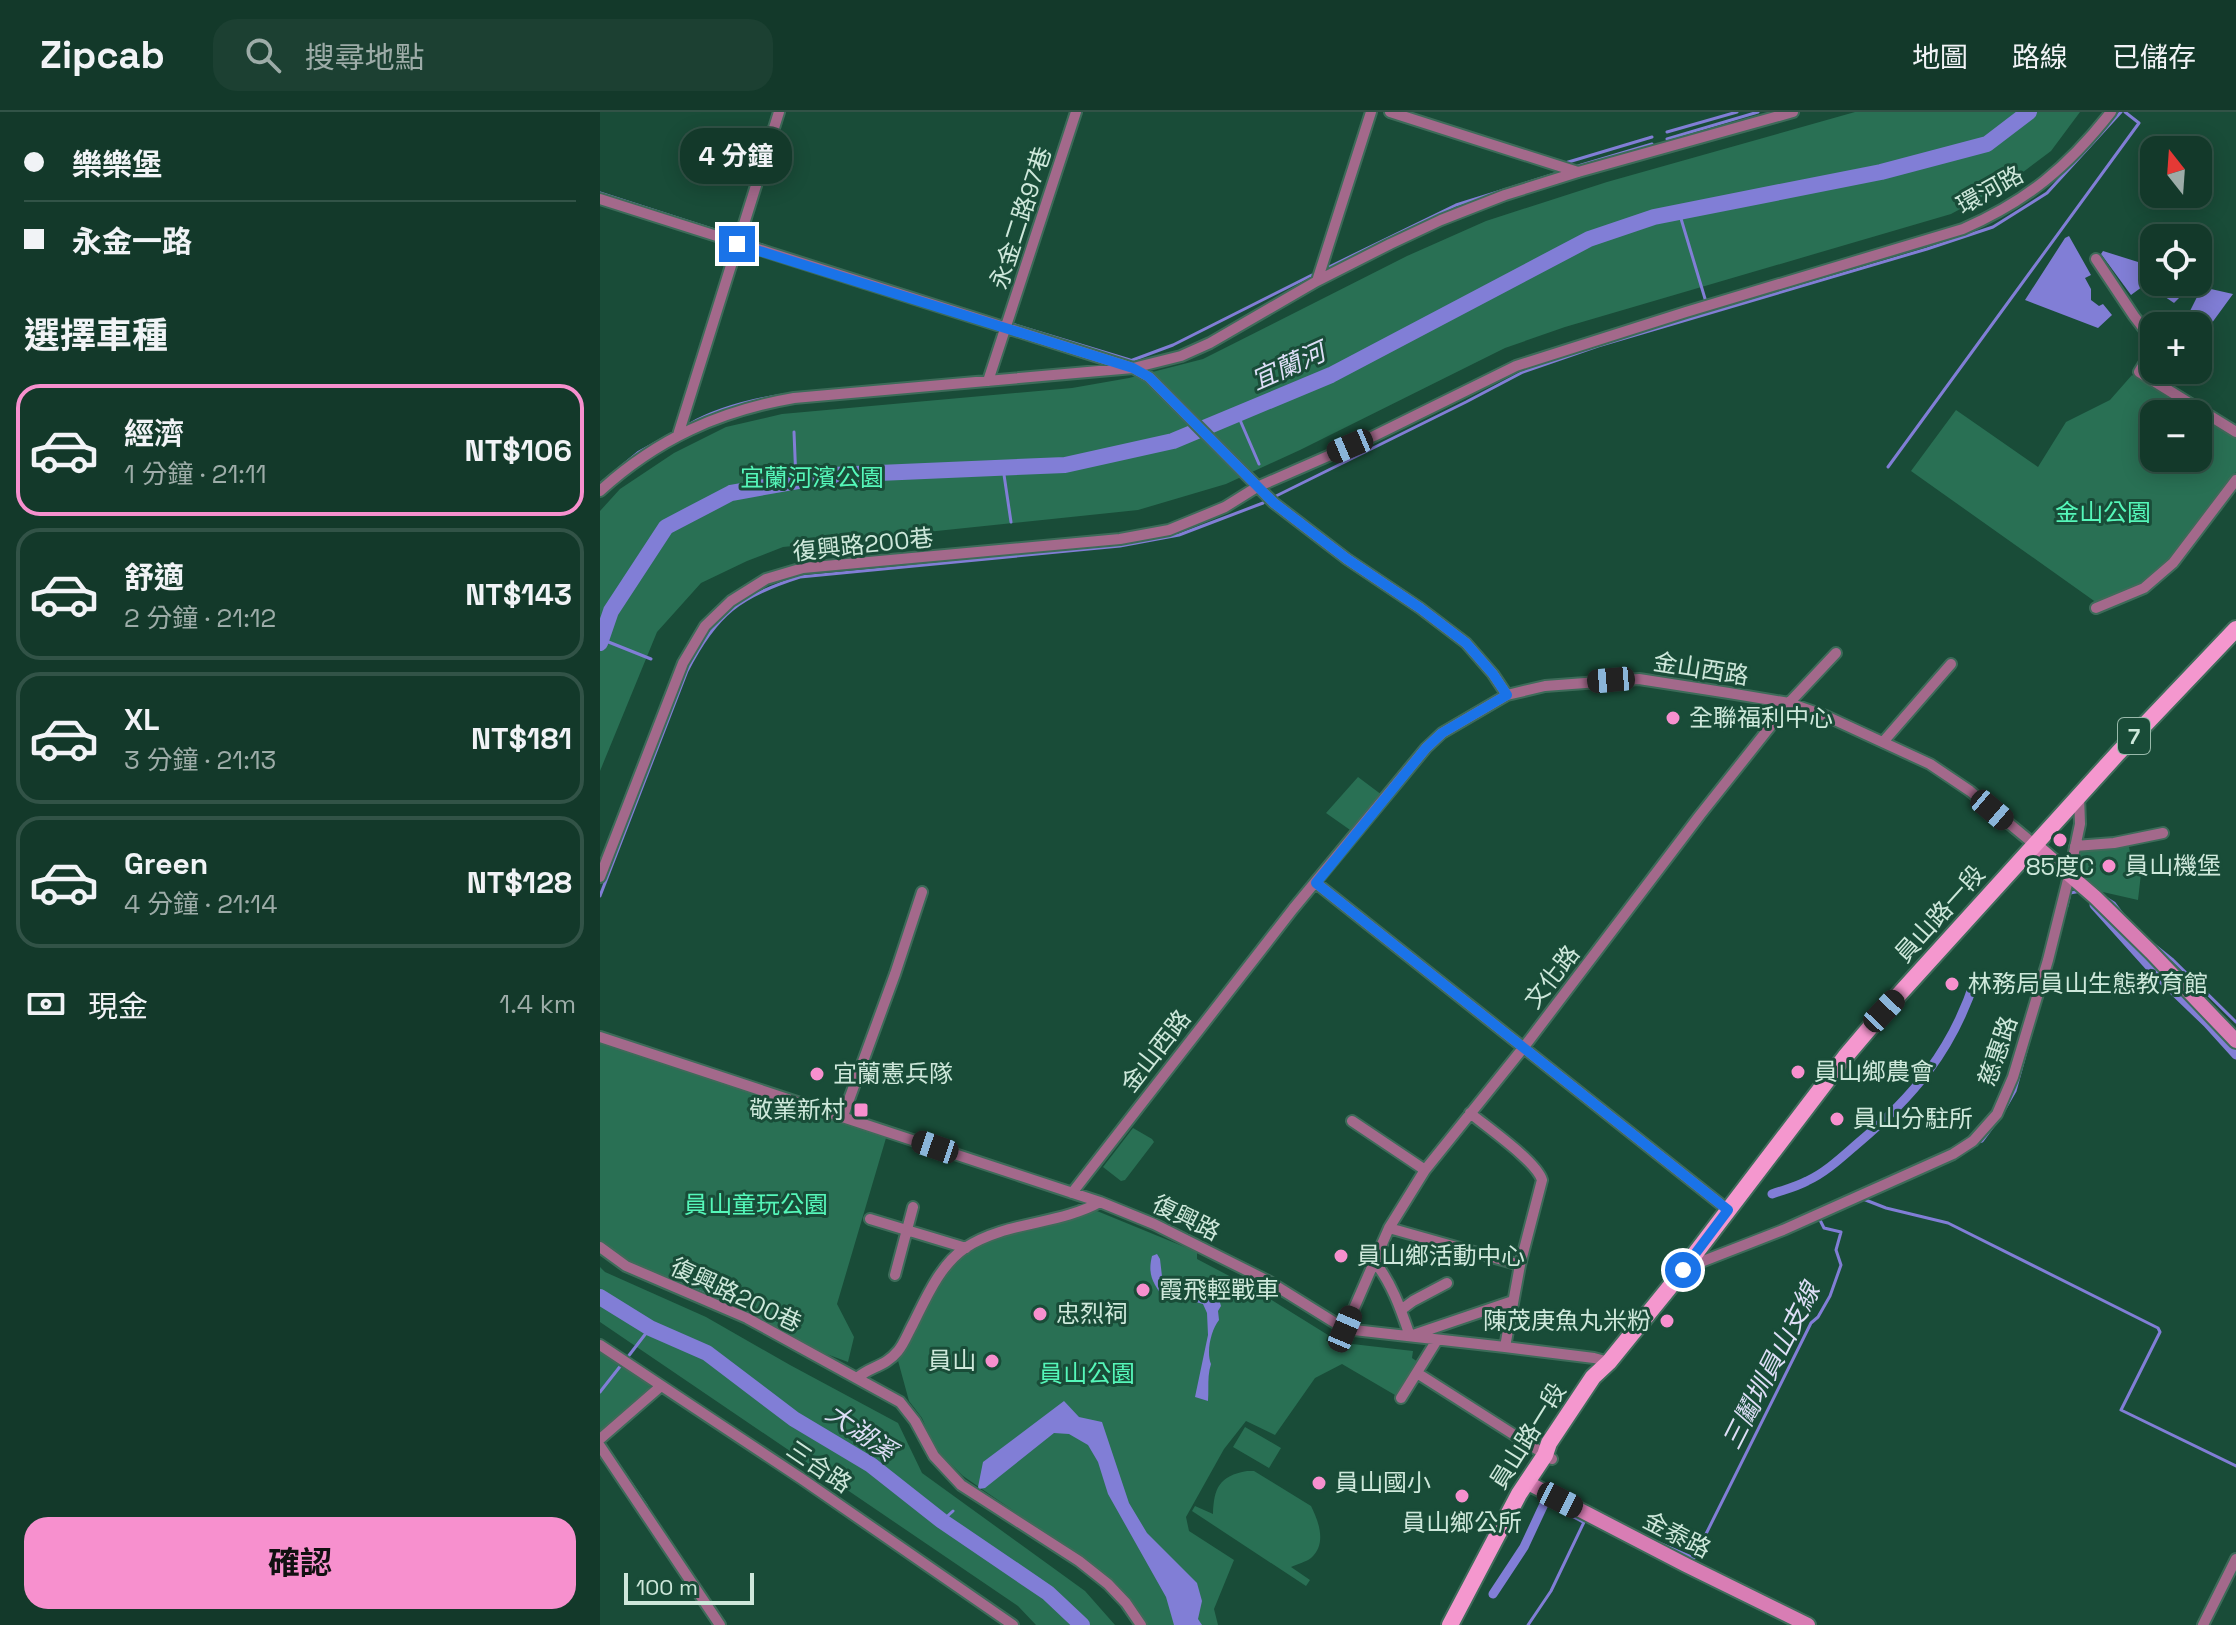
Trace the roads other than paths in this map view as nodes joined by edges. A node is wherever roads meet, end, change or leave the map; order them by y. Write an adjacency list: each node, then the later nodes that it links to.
1 (779, 112): 9 (street)
2 (1076, 112): 13 (street, 永金二路97巷)
3 (1371, 112): 11 (street)
4 (1390, 112): 7 (street)
5 (1793, 112): 7 (street)
6 (2111, 112): 20 (street, 環河路)
7 (1578, 172): 11 (street)
8 (600, 199): 9 (street)
9 (737, 244): 13 (street); 18 (street)
10 (2096, 259): 12 (street)
11 (1317, 281): 14 (street)
12 (2140, 325)
13 (1006, 330): 14 (street); 15 (street, 永金二路97巷)
14 (1133, 368): 15 (street); 20 (street)
15 (988, 381): 18 (street)
16 (2158, 384): 17 (street)
17 (2236, 432)
18 (678, 435): 21 (street)
19 (2236, 480): 22 (street)
20 (1257, 487): 26 (street); 34 (street, 復興路200巷)
21 (600, 491)
22 (2096, 608)
23 (2236, 629): 29 (main road, 員山路一段 / 7)
24 (1836, 653): 27 (street, 文化路)
25 (1951, 664): 28 (street)
26 (1507, 695): 27 (street, 金山西路); 35 (street, 金山西路)
27 (1789, 703): 28 (street, 金山西路); 39 (street, 文化路)
28 (1883, 742): 31 (street, 金山西路)
29 (2079, 796): 31 (main road, 員山路一段 / 7); 32 (street, 慈惠路)
30 (2163, 833): 32 (street)
31 (2035, 845): 33 (street); 47 (main road, 員山路一段 / 7)
32 (2075, 846): 33 (street, 慈惠路)
33 (2069, 876): 38 (street); 55 (street, 慈惠路)
34 (600, 877)
35 (1316, 883): 39 (street); 44 (street, 金山西路)
36 (922, 892): 41 (street)
37 (600, 1037): 41 (street, 復興路)
38 (2236, 1041)
39 (1524, 1047): 40 (street, 文化路); 47 (street)
40 (1470, 1113): 43 (street, 文化路); 54 (street)
41 (843, 1116): 44 (street, 復興路)
42 (1352, 1121): 43 (street)
43 (1425, 1170): 49 (street, 文化路)
44 (1072, 1193): 45 (street, 復興路)
45 (1100, 1202): 52 (street); 60 (street, 復興路)
46 (913, 1207): 50 (street)
47 (1728, 1210): 55 (main road, 員山路一段 / 7)
48 (870, 1219): 50 (street)
49 (1389, 1228): 53 (street, 文化路); 54 (street)
50 (907, 1230): 52 (street); 56 (street)
51 (600, 1247): 67 (street, 復興路200巷)
52 (966, 1248): 67 (street)
53 (1374, 1261): 59 (street); 60 (street, 文化路)
54 (1520, 1265): 58 (street)
55 (1683, 1270): 65 (main road, 員山路一段 / 7)
56 (895, 1275)
57 (1447, 1283): 59 (street)
58 (1513, 1301): 61 (street); 64 (street)
59 (1401, 1310): 61 (street)
60 (1345, 1329): 61 (street, 復興路)
61 (1410, 1336): 62 (street, 復興路)
62 (1437, 1340): 64 (street, 復興路); 66 (street)
63 (600, 1345): 68 (street, 三合路)
64 (1505, 1347): 65 (street, 復興路)
65 (1609, 1362): 72 (main road, 員山路一段 / 7)
66 (1417, 1373): 69 (street); 72 (street)
67 (857, 1378): 77 (street, 復興路200巷)
68 (661, 1386): 70 (street); 76 (street, 三合路)
69 (1401, 1398)
70 (600, 1439)
71 (600, 1446): 75 (street)
72 (1549, 1457): 73 (main road, 員山路一段 / 7)
73 (1531, 1485): 78 (main road, 員山路一段 / 7); 79 (main road, 員山路一段 / 7); 80 (street, 金泰路)
74 (2236, 1559): 81 (street)
75 (720, 1625)
76 (1013, 1625)
77 (1141, 1625)
78 (1450, 1625)
79 (1461, 1625)
80 (1808, 1625)
81 (2203, 1625)

